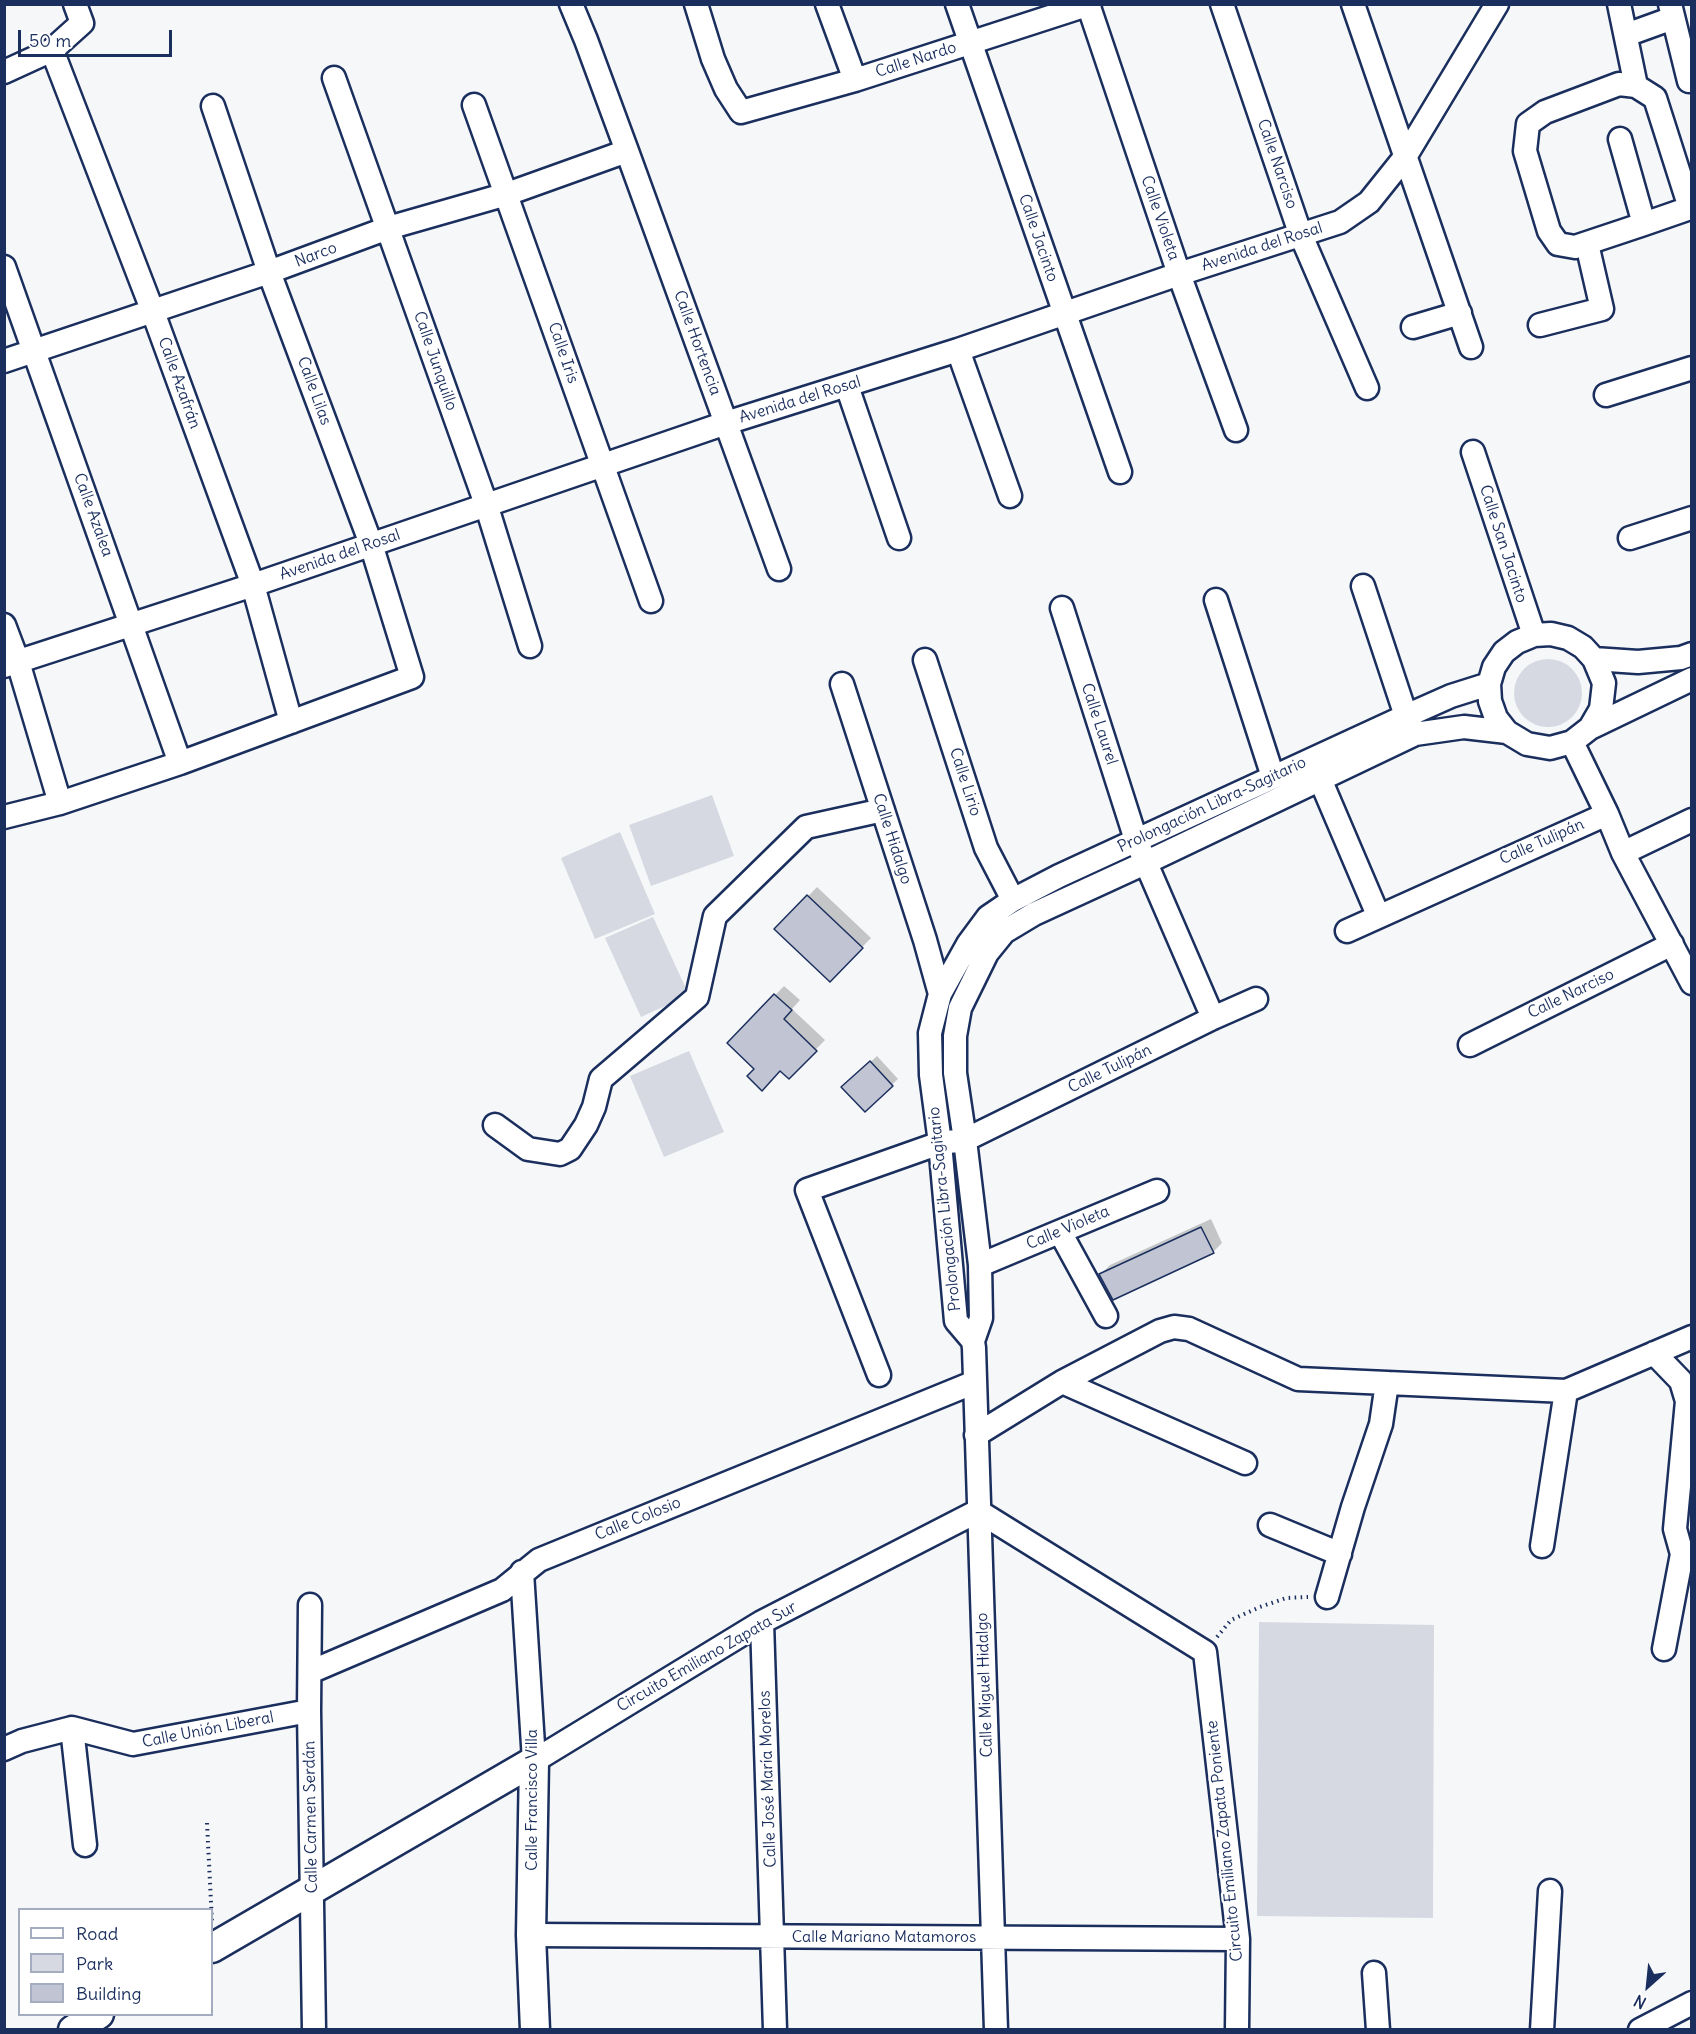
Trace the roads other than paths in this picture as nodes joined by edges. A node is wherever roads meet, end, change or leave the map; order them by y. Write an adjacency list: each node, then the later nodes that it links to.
1 (75, 4): 14 (street)
2 (571, 4): 23 (street)
3 (696, 4): 17 (street, Calle Nardo)
4 (827, 4): 17 (street)
5 (957, 4): 13 (street, Calle Jacinto)
6 (1222, 4): 29 (street, Calle Narciso)
7 (1353, 4): 24 (street)
8 (1619, 4): 12 (street)
9 (1089, 5): 13 (street, Calle Nardo); 33 (street, Calle Violeta)
10 (1492, 7): 24 (street, Avenida del Rosal)
11 (1672, 11): 12 (street); 18 (street)
12 (1626, 35): 19 (street)
13 (970, 42): 17 (street, Calle Nardo); 35 (street, Calle Jacinto)
14 (52, 50): 15 (street); 34 (street, Calle Azafrán)
15 (4, 72)
16 (334, 78): 28 (street, Calle Junquillo)
17 (855, 80)
18 (1689, 81)
19 (1636, 86): 26 (street); 30 (street)
20 (474, 105): 25 (street, Calle Iris)
21 (213, 106): 32 (street, Calle Lilas)
22 (1620, 139): 27 (street)
23 (627, 151): 25 (street, Narco); 47 (street, Calle Hortencia)
24 (1405, 157): 29 (street, Avenida del Rosal); 36 (street)
25 (507, 195): 28 (street, Narco); 50 (street, Calle Iris)
26 (1691, 208): 27 (street)
27 (1644, 224): 30 (street)
28 (388, 228): 32 (street, Narco); 53 (street, Calle Junquillo)
29 (1300, 233): 33 (street, Avenida del Rosal); 45 (street, Calle Narciso)
30 (1587, 244): 37 (street)
31 (4, 267): 41 (street, Calle Azalea)
32 (269, 272): 34 (street, Narco); 57 (street, Calle Lilas)
33 (1179, 274): 35 (street, Avenida del Rosal); 48 (street, Calle Violeta)
34 (153, 312): 41 (street, Narco); 59 (street, Calle Azafrán)
35 (1064, 313): 40 (street, Avenida del Rosal); 51 (street, Calle Jacinto)
36 (1460, 313): 38 (street); 39 (street)
37 (1540, 325)
38 (1413, 327)
39 (1471, 347)
40 (958, 350): 44 (street, Avenida del Rosal); 52 (street)
41 (34, 351): 42 (street, Narco); 64 (street, Calle Azalea)
42 (4, 361)
43 (1692, 368): 46 (street)
44 (847, 386): 47 (street, Avenida del Rosal); 55 (street)
45 (1366, 388)
46 (1606, 394)
47 (726, 423): 50 (street, Avenida del Rosal); 58 (street, Calle Hortencia)
48 (1236, 430)
49 (1473, 452): 66 (street, Calle San Jacinto)
50 (602, 464): 53 (street, Avenida del Rosal); 62 (street, Calle Iris)
51 (1120, 472)
52 (1011, 496)
53 (486, 504): 57 (street, Avenida del Rosal); 67 (street, Calle Junquillo)
54 (1692, 518): 56 (street)
55 (899, 538)
56 (1630, 538)
57 (371, 544): 59 (street, Avenida del Rosal); 75 (street, Calle Lilas)
58 (778, 569)
59 (253, 585): 64 (street, Avenida del Rosal); 75 (street, Calle Azafrán)
60 (1363, 586): 76 (street)
61 (1216, 600): 81 (street)
62 (651, 601)
63 (1062, 608): 88 (street, Calle Laurel)
64 (132, 623): 71 (street, Avenida del Rosal); 80 (street, Calle Azalea)
65 (4, 625): 71 (street)
66 (1534, 635): 69 (street); 74 (street)
67 (530, 646)
68 (1692, 654): 69 (street)
69 (1594, 659): 77 (street)
70 (925, 660): 91 (street, Calle Lirio)
71 (11, 664): 83 (street)
72 (1692, 679): 77 (street)
73 (842, 684): 84 (street, Calle Hidalgo)
74 (1490, 684): 76 (street, Prolongación Libra-Sagitario); 78 (street)
75 (291, 722): 80 (street)
76 (1411, 725): 78 (street, Prolongación Libra-Sagitario); 81 (street, Prolongación Libra-Sagitario); 82 (street, Prolongación Libra-Sagitario)
77 (1590, 729): 79 (street)
78 (1507, 732): 79 (street)
79 (1572, 742): 85 (street)
80 (180, 763): 83 (street)
81 (1273, 777): 88 (street, Prolongación Libra-Sagitario)
82 (1320, 779): 90 (street, Prolongación Libra-Sagitario); 92 (street)
83 (60, 803): 86 (street)
84 (883, 810): 96 (street, Calle Hidalgo); 100 (street)
85 (1607, 814): 89 (street); 92 (street, Calle Tulipán)
86 (4, 817)
87 (1692, 819): 89 (street)
88 (1136, 840): 90 (street, Calle Laurel); 91 (street, Prolongación Libra-Sagitario)
89 (1623, 853): 94 (street)
90 (1145, 864): 98 (street, Calle Laurel); 101 (street, Prolongación Libra-Sagitario)
91 (1012, 900): 96 (street, Prolongación Libra-Sagitario)
92 (1378, 915): 93 (street, Calle Tulipán)
93 (1347, 931)
94 (1672, 944): 95 (street); 99 (street, Calle Narciso)
95 (1689, 970)
96 (940, 994): 102 (street, Prolongación Libra-Sagitario)
97 (1256, 999): 98 (street, Calle Tulipán)
98 (1213, 1018): 101 (street, Calle Tulipán)
99 (1470, 1045)
100 (495, 1125)
101 (965, 1140): 102 (street, Calle Tulipán); 105 (street, Prolongación Libra-Sagitario)
102 (940, 1143): 108 (street, Prolongación Libra-Sagitario); 110 (street, Calle Tulipán)
103 (1157, 1191): 104 (street, Calle Violeta)
104 (1060, 1232): 105 (street, Calle Violeta); 106 (street)
105 (980, 1265): 108 (street, Prolongación Libra-Sagitario)
106 (1106, 1316)
107 (1692, 1337): 109 (street)
108 (974, 1341): 111 (street, Calle Miguel Hidalgo)
109 (1654, 1353): 114 (street); 125 (street)
110 (879, 1375)
111 (975, 1382): 115 (street, Calle Miguel Hidalgo); 121 (street, Calle Colosio)
112 (1062, 1382): 113 (street); 115 (street); 116 (street)
113 (1387, 1383): 114 (street); 120 (street)
114 (1566, 1390): 119 (street)
115 (976, 1435): 117 (street, Calle Miguel Hidalgo)
116 (1245, 1463)
117 (978, 1511): 124 (street, Circuito Emiliano Zapata Sur); 136 (street, Calle Miguel Hidalgo); 137 (street, Circuito Emiliano Zapata Poniente)
118 (1270, 1525): 120 (street)
119 (1542, 1545)
120 (1340, 1554): 122 (street)
121 (522, 1572): 126 (street, Calle Colosio); 130 (street, Calle Francisco Villa)
122 (1327, 1597)
123 (310, 1605): 126 (street, Calle Carmen Serdán)
124 (762, 1622): 130 (street, Circuito Emiliano Zapata Sur); 135 (street, Calle José María Morelos)
125 (1664, 1649)
126 (310, 1672): 127 (street, Calle Carmen Serdán)
127 (309, 1712): 128 (street, Calle Unión Liberal); 132 (street, Calle Carmen Serdán)
128 (72, 1728): 129 (street, Calle Unión Liberal); 131 (street)
129 (4, 1749)
130 (534, 1761): 132 (main road, Circuito Emiliano Zapata Sur); 134 (main road, Calle Francisco Villa)
131 (85, 1845)
132 (313, 1888): 138 (main road, Circuito Emiliano Zapata Sur); 142 (street, Calle Carmen Serdán)
133 (1550, 1891): 148 (street)
134 (531, 1935): 135 (street, Calle Mariano Matamoros); 143 (main road, Calle Francisco Villa)
135 (773, 1936): 136 (street, Calle Mariano Matamoros); 144 (street, Calle José María Morelos)
136 (994, 1937): 137 (street, Calle Mariano Matamoros); 145 (street, Calle Miguel Hidalgo)
137 (1238, 1939): 146 (street, Circuito Emiliano Zapata Poniente)
138 (213, 1947)
139 (1374, 1973): 147 (street)
140 (1692, 2004): 141 (street)
141 (1649, 2027)
142 (314, 2030)
143 (535, 2030)
144 (775, 2030)
145 (996, 2030)
146 (1237, 2030)
147 (1378, 2030)
148 (1542, 2030)

